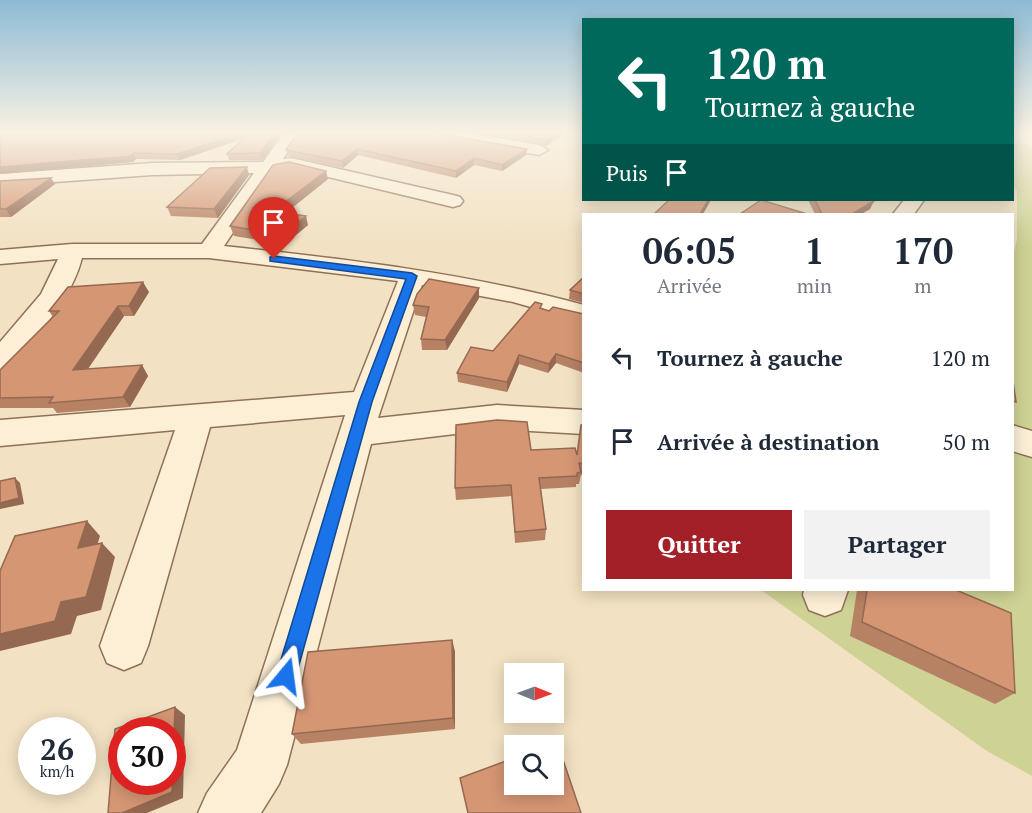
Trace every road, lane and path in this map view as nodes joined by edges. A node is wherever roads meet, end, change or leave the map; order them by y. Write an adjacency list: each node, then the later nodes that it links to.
1 (125, 171): 4 (street)
2 (265, 171): 9 (street)
3 (330, 171): 5 (street)
4 (0, 180)
5 (453, 201)
6 (913, 201): 7 (street)
7 (904, 213)
8 (72, 251): 9 (street); 10 (street); 13 (street)
9 (210, 251): 11 (street)
10 (0, 257)
11 (412, 276): 12 (street); 15 (street)
12 (582, 313)
13 (0, 361)
14 (197, 415): 15 (street); 17 (street); 20 (street)
15 (361, 417): 16 (street); 21 (street)
16 (582, 422)
17 (0, 433)
18 (1014, 439): 19 (street)
19 (1032, 444)
20 (124, 646)
21 (227, 813)

